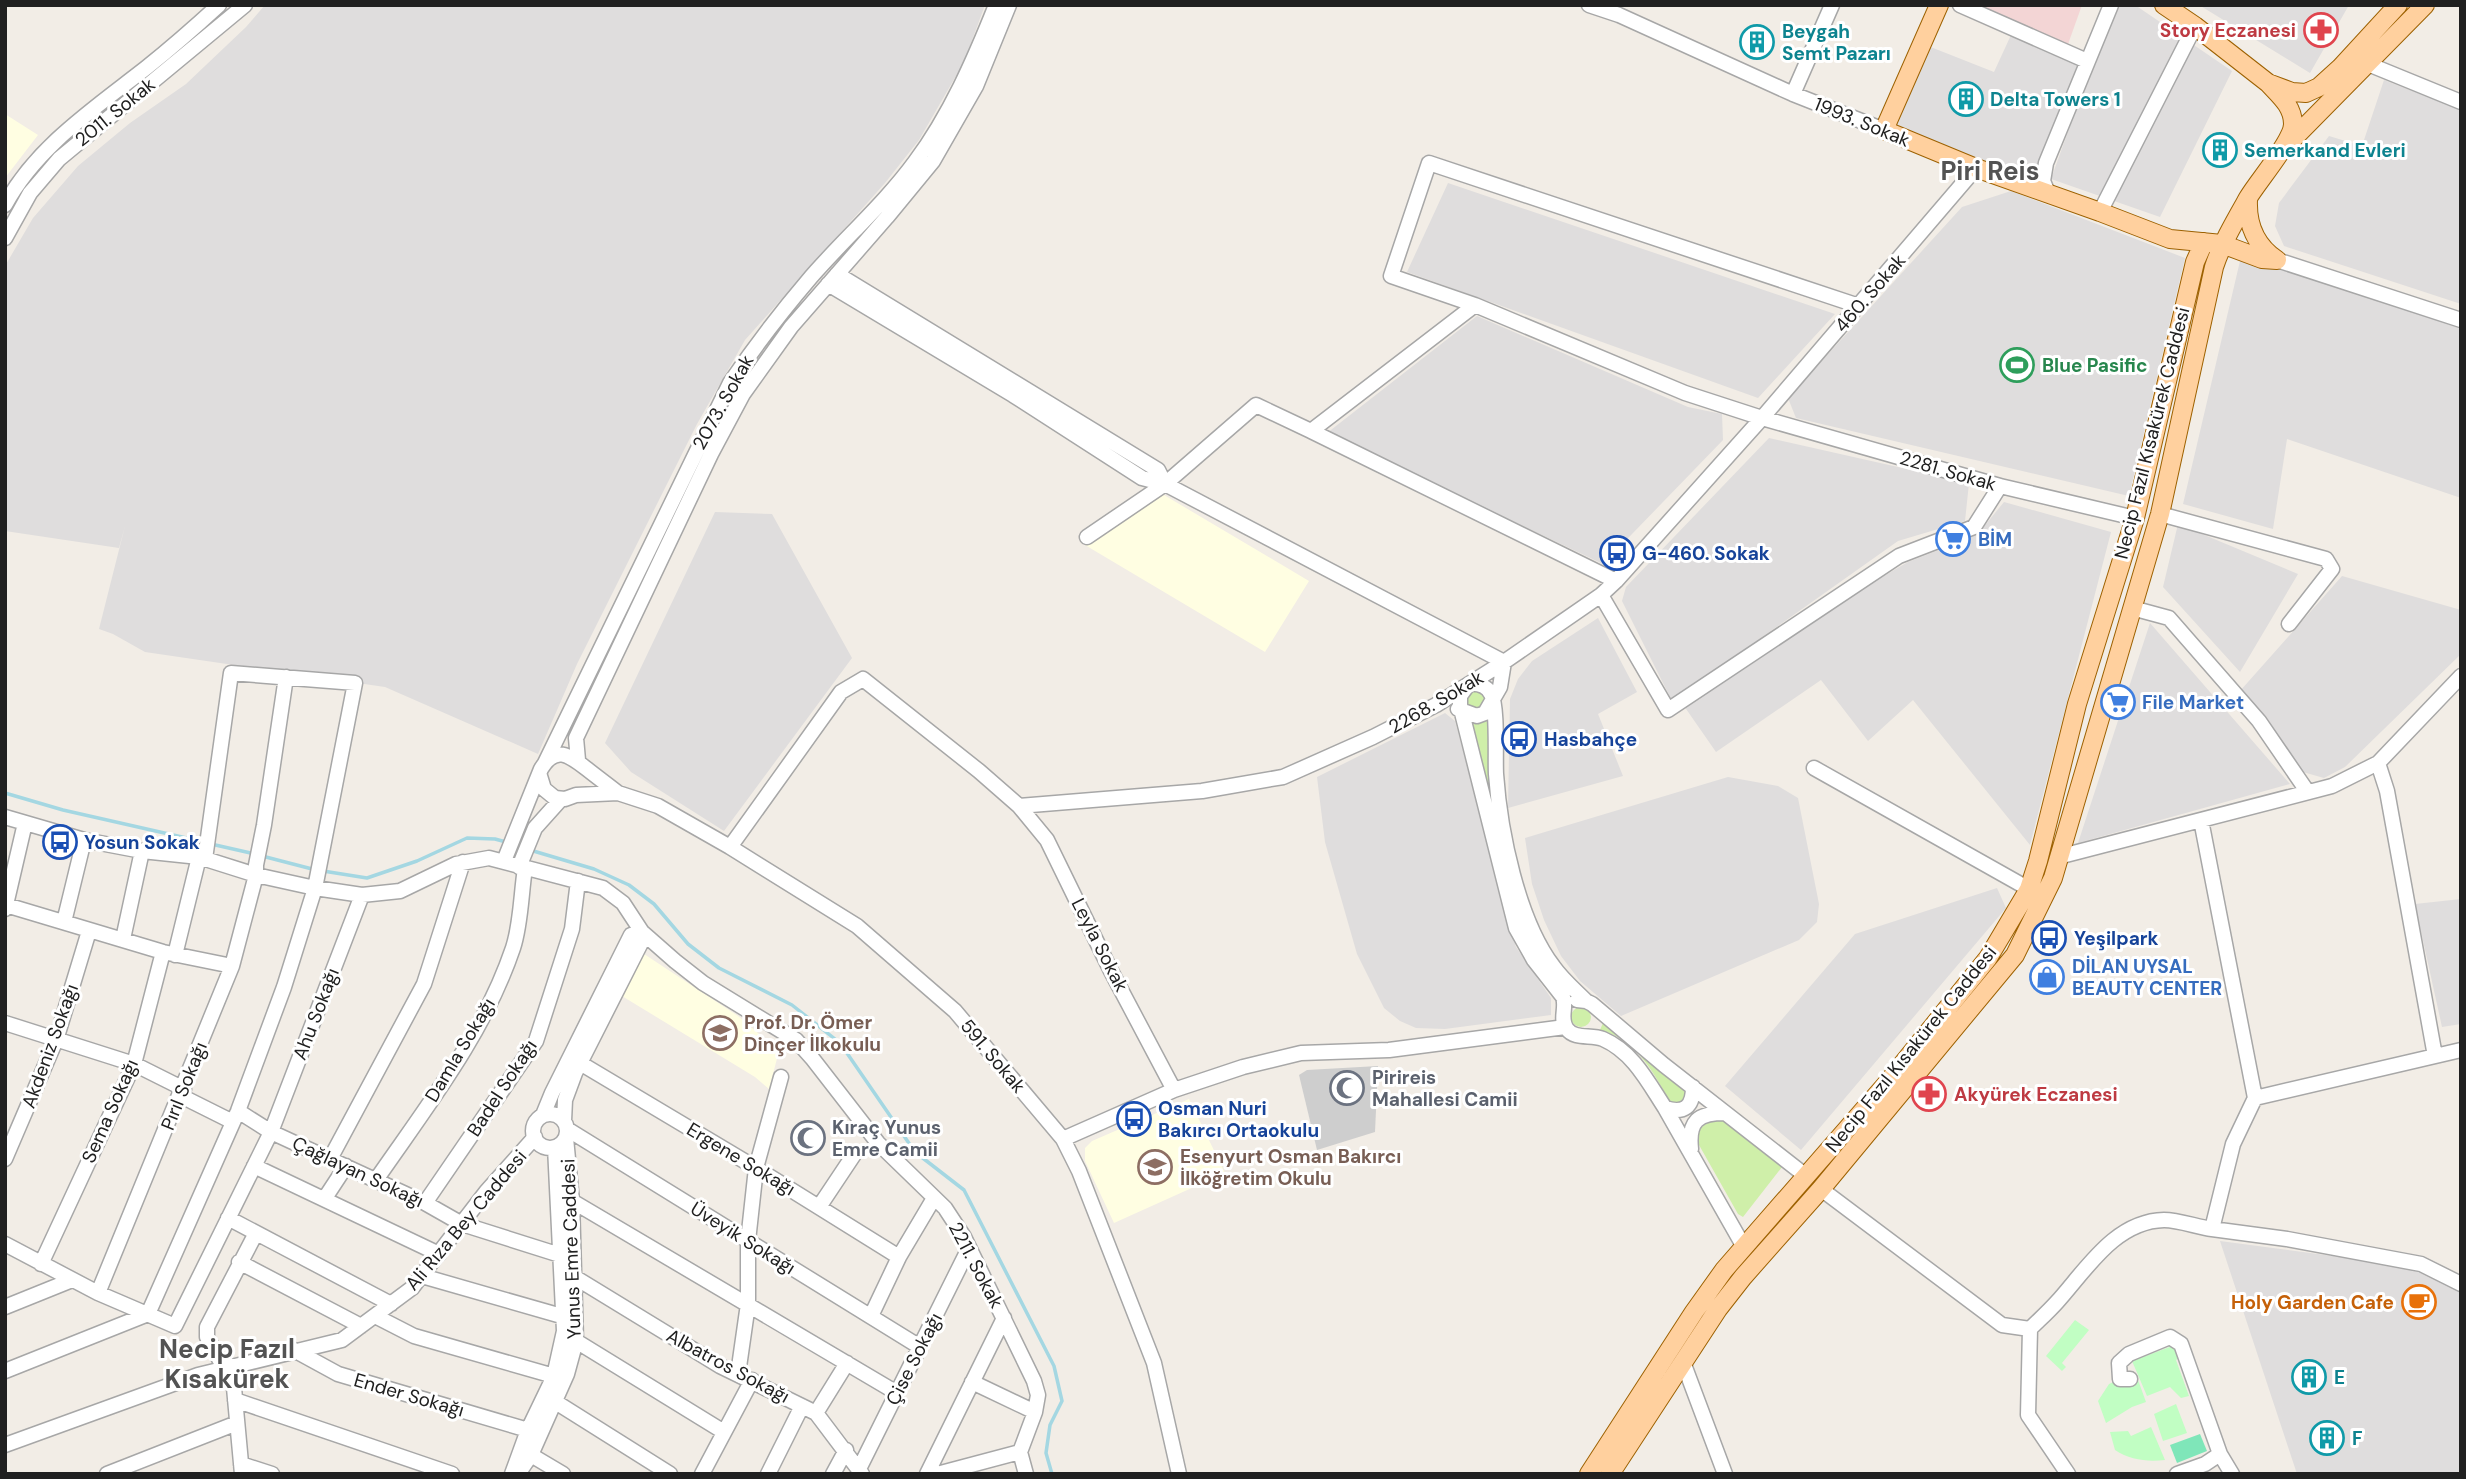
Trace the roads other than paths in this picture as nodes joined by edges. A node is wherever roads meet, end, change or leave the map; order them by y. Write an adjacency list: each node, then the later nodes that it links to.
1 (219, 5): 25 (street, 2011. Sokak)
2 (245, 5): 27 (street, 2011. Sokak)
3 (996, 5): 55 (street, 2073. Sokak)
4 (1009, 5): 30 (street, 2073. Sokak)
5 (1589, 5): 13 (street, 1993. Sokak)
6 (1832, 5): 18 (street)
7 (1939, 5): 20 (main road)
8 (1960, 5): 15 (street)
9 (2112, 5): 15 (street)
10 (2164, 5): 14 (main road)
11 (2398, 5): 17 (main road)
12 (2425, 5): 16 (main road)
13 (1620, 10): 18 (street, 1993. Sokak)
14 (2195, 26): 17 (main road); 26 (street)
15 (2087, 61): 23 (street)
16 (2368, 64): 19 (street); 21 (main road)
17 (2268, 83): 21 (main road)
18 (1793, 94): 20 (street, 1993. Sokak)
19 (2461, 102)
20 (1884, 130): 22 (main road, 1993. Sokak)
21 (2279, 152): 24 (main road)
22 (1976, 168): 23 (main road, 1993. Sokak); 32 (street, 460. Sokak)
23 (2048, 193): 26 (main road, 1993. Sokak)
24 (2248, 199): 28 (main road); 29 (main road)
25 (5, 205)
26 (2101, 212): 28 (main road, 1993. Sokak)
27 (5, 238)
28 (2213, 243): 29 (main road, 1993. Sokak); 38 (main road, Necip Fazıl Kısakürek Caddesi); 39 (main road, Necip Fazıl Kısakürek Caddesi)
29 (2277, 260): 33 (street)
30 (833, 279): 36 (street); 52 (street, 2073. Sokak)
31 (1475, 305): 32 (street, 2281. Sokak); 34 (street, 2281. Sokak); 35 (street)
32 (1859, 306): 34 (street, 460. Sokak)
33 (2461, 320)
34 (1762, 418): 37 (street, 2281. Sokak); 41 (street, 2268. Sokak)
35 (1311, 431): 36 (street); 41 (street)
36 (1165, 484): 40 (street); 45 (street)
37 (2000, 486): 39 (street, 2281. Sokak); 42 (street)
38 (2160, 514): 39 (main road); 43 (main road, Necip Fazıl Kısakürek Caddesi); 44 (street)
39 (2135, 518): 70 (main road, Necip Fazıl Kısakürek Caddesi)
40 (1087, 537)
41 (1616, 581): 42 (street, 2268. Sokak)
42 (1601, 595): 45 (street, 2268. Sokak)
43 (2132, 608): 56 (street); 68 (main road, Necip Fazıl Kısakürek Caddesi)
44 (2289, 624)
45 (1504, 662): 48 (street, 2268. Sokak); 49 (street)
46 (2461, 676): 53 (street)
47 (286, 677): 67 (street, Sema Sokağı); 73 (street, Pırıl Sokağı); 75 (street)
48 (1469, 684): 49 (street); 50 (street, 2268. Sokak); 51 (street)
49 (1493, 701): 51 (street); 85 (street)
50 (1436, 705): 51 (street); 60 (street, 2268. Sokak)
51 (1462, 710): 86 (street)
52 (580, 763): 55 (street); 57 (street); 58 (street)
53 (2378, 763): 56 (street); 92 (street)
54 (1814, 768): 76 (street)
55 (543, 770): 59 (street); 69 (street, 2073. Sokak)
56 (2308, 791): 62 (street)
57 (618, 793): 58 (street); 65 (street, 591. Sokak)
58 (576, 795): 59 (street)
59 (561, 799): 72 (street)
60 (1019, 806): 65 (street); 97 (street, Leyla Sokak)
61 (5, 817): 63 (street)
62 (2201, 820): 68 (street); 99 (street)
63 (25, 823): 64 (street); 78 (street)
64 (84, 840): 66 (street); 79 (street)
65 (730, 847): 107 (street, 591. Sokak)
66 (142, 851): 67 (street); 82 (street)
67 (203, 856): 73 (street); 83 (street, Sema Sokağı)
68 (2058, 857): 70 (main road); 117 (main road, Necip Fazıl Kısakürek Caddesi)
69 (505, 859): 71 (street); 72 (street, 2211. Sokak)
70 (2038, 861): 76 (main road, Necip Fazıl Kısakürek Caddesi)
71 (463, 862): 77 (street); 110 (street)
72 (522, 865): 74 (street, 2211. Sokak); 116 (street, Damla Sokağı)
73 (256, 870): 75 (street); 84 (street, Pırıl Sokağı)
74 (578, 881): 81 (street, 2211. Sokak); 121 (street, Badel Sokağı)
75 (315, 885): 77 (street); 103 (street)
76 (2029, 889): 115 (main road, Necip Fazıl Kısakürek Caddesi)
77 (362, 895): 104 (street, Ahu Sokağı)
78 (6, 907): 79 (street)
79 (64, 922): 80 (street)
80 (89, 930): 82 (street); 90 (street, Akdeniz Sokağı)
81 (642, 932): 93 (street); 102 (street); 119 (street, 2211. Sokak)
82 (123, 939): 83 (street)
83 (169, 953): 84 (street); 94 (street, Sema Sokağı)
84 (232, 966): 98 (street, Pırıl Sokağı)
85 (1589, 1002): 86 (street); 89 (street); 96 (street)
86 (1565, 1009): 88 (street)
87 (5, 1023): 90 (street, Çağlayan Sokağı)
88 (1565, 1027): 89 (street); 97 (street)
89 (1579, 1036): 100 (street)
90 (56, 1040): 94 (street, Çağlayan Sokağı); 111 (street, Akdeniz Sokağı)
91 (2461, 1051): 92 (street)
92 (2435, 1056): 99 (street)
93 (580, 1063): 105 (street); 114 (street, Ergene Sokağı)
94 (134, 1064): 98 (street, Çağlayan Sokağı); 135 (street, Sema Sokağı)
95 (781, 1077): 114 (street)
96 (1693, 1087): 100 (street); 101 (street)
97 (1174, 1090): 107 (street)
98 (182, 1093): 103 (street, Çağlayan Sokağı); 140 (street, Pırıl Sokağı)
99 (2255, 1098): 125 (street)
100 (1665, 1108): 109 (street)
101 (1726, 1113): 109 (street); 115 (street)
102 (544, 1115): 105 (street); 106 (street)
103 (236, 1117): 104 (street, Çağlayan Sokağı); 144 (street)
104 (271, 1132): 110 (street, Çağlayan Sokağı); 112 (street, Ahu Sokağı)
105 (563, 1134): 106 (street); 120 (street, Yunus Emre Caddesi); 127 (street, Üveyik Sokağı); 132 (street, Yunus Emre Caddesi)
106 (535, 1138): 124 (street, Ali Rıza Bey Caddesi)
107 (1063, 1139): 191 (street, 591. Sokak)
108 (855, 1153): 122 (street)
109 (1692, 1156): 129 (street)
110 (330, 1158): 113 (street, Çağlayan Sokağı)
111 (5, 1159)
112 (254, 1166): 118 (street); 123 (street, Ahu Sokağı)
113 (346, 1166): 116 (street, Çağlayan Sokağı); 118 (street)
114 (756, 1168): 122 (street, Ergene Sokağı); 127 (street)
115 (1806, 1176): 117 (main road); 129 (main road, Necip Fazıl Kısakürek Caddesi)
116 (376, 1180): 121 (street, Çağlayan Sokağı)
117 (1821, 1189): 150 (street); 154 (main road, Necip Fazıl Kısakürek Caddesi)
118 (325, 1198): 131 (street)
119 (934, 1198): 130 (street, 2211. Sokak); 133 (street)
120 (572, 1201): 137 (street, Yunus Emre Caddesi); 142 (street)
121 (425, 1203): 124 (street, Çağlayan Sokağı)
122 (819, 1207): 133 (street, Ergene Sokağı)
123 (228, 1218): 126 (street); 144 (street, Ahu Sokağı)
124 (462, 1224): 131 (street, Ali Rıza Bey Caddesi); 132 (street, Çağlayan Sokağı)
125 (2212, 1229): 139 (street); 150 (street)
126 (256, 1233): 134 (street); 141 (street)
127 (748, 1241): 142 (street); 146 (street, Üveyik Sokağı)
128 (6, 1245): 135 (street)
129 (1744, 1247): 192 (main road, Necip Fazıl Kısakürek Caddesi)
130 (969, 1248): 148 (street, 2211. Sokak); 152 (street, Çise Sokağı)
131 (439, 1254): 136 (street, Ali Rıza Bey Caddesi)
132 (560, 1255): 147 (street, Yunus Emre Caddesi)
133 (899, 1257): 146 (street)
134 (239, 1262): 149 (street); 156 (street)
135 (41, 1264): 138 (street)
136 (422, 1276): 141 (street, Ali Rıza Bey Caddesi); 147 (street)
137 (576, 1278): 151 (street, Yunus Emre Caddesi); 159 (street, Albatros Sokağı)
138 (72, 1280): 140 (street); 143 (street)
139 (2461, 1283)
140 (99, 1293): 144 (street)
141 (391, 1304): 145 (street, Ali Rıza Bey Caddesi)
142 (748, 1304): 155 (street); 159 (street)
143 (5, 1307)
144 (148, 1314): 157 (street)
145 (375, 1315): 149 (street, Ali Rıza Bey Caddesi); 158 (street)
146 (871, 1316): 152 (street, Üveyik Sokağı)
147 (565, 1317): 158 (street, Yunus Emre Caddesi)
148 (1004, 1318): 161 (street); 166 (street, 2211. Sokak)
149 (360, 1326): 153 (street, Ali Rıza Bey Caddesi)
150 (2030, 1329): 195 (street)
151 (576, 1341): 164 (street, Yunus Emre Caddesi); 170 (street)
152 (920, 1347): 162 (street, Çise Sokağı)
153 (295, 1350): 156 (street, Ali Rıza Bey Caddesi); 169 (street, Ender Sokağı)
154 (1683, 1362): 193 (main road, Necip Fazıl Kısakürek Caddesi); 194 (street)
155 (847, 1363): 162 (street); 167 (street)
156 (228, 1367): 163 (street); 171 (street, Ali Rıza Bey Caddesi)
157 (5, 1371)
158 (554, 1376): 169 (street, Yunus Emre Caddesi)
159 (745, 1377): 165 (street, Albatros Sokağı); 170 (street)
160 (2130, 1379): 174 (street)
161 (972, 1382): 166 (street); 188 (street)
162 (897, 1392): 177 (street, Çise Sokağı)
163 (235, 1400): 168 (street); 180 (street)
164 (554, 1401): 175 (street, Yunus Emre Caddesi); 184 (street)
165 (802, 1406): 167 (street, Albatros Sokağı); 186 (street)
166 (1035, 1412): 173 (street, 2211. Sokak)
167 (816, 1413): 172 (street, Albatros Sokağı)
168 (237, 1423): 176 (street); 178 (street)
169 (528, 1430): 181 (street, Yunus Emre Caddesi)
170 (724, 1432): 185 (street)
171 (5, 1445)
172 (846, 1450): 177 (street, Albatros Sokağı); 187 (street)
173 (1020, 1452): 189 (street); 190 (street)
174 (2220, 1454): 196 (street); 197 (street)
175 (531, 1455): 182 (street, Yunus Emre Caddesi); 183 (street)
176 (242, 1469): 179 (street)
177 (860, 1471)
178 (107, 1474)
179 (272, 1474)
180 (452, 1474)
181 (512, 1474)
182 (519, 1474)
183 (564, 1474)
184 (670, 1474)
185 (702, 1474)
186 (768, 1474)
187 (833, 1474)
188 (927, 1474)
189 (937, 1474)
190 (1026, 1474)
191 (1179, 1474)
192 (1589, 1474)
193 (1610, 1474)
194 (1725, 1474)
195 (2068, 1474)
196 (2178, 1474)
197 (2232, 1474)

